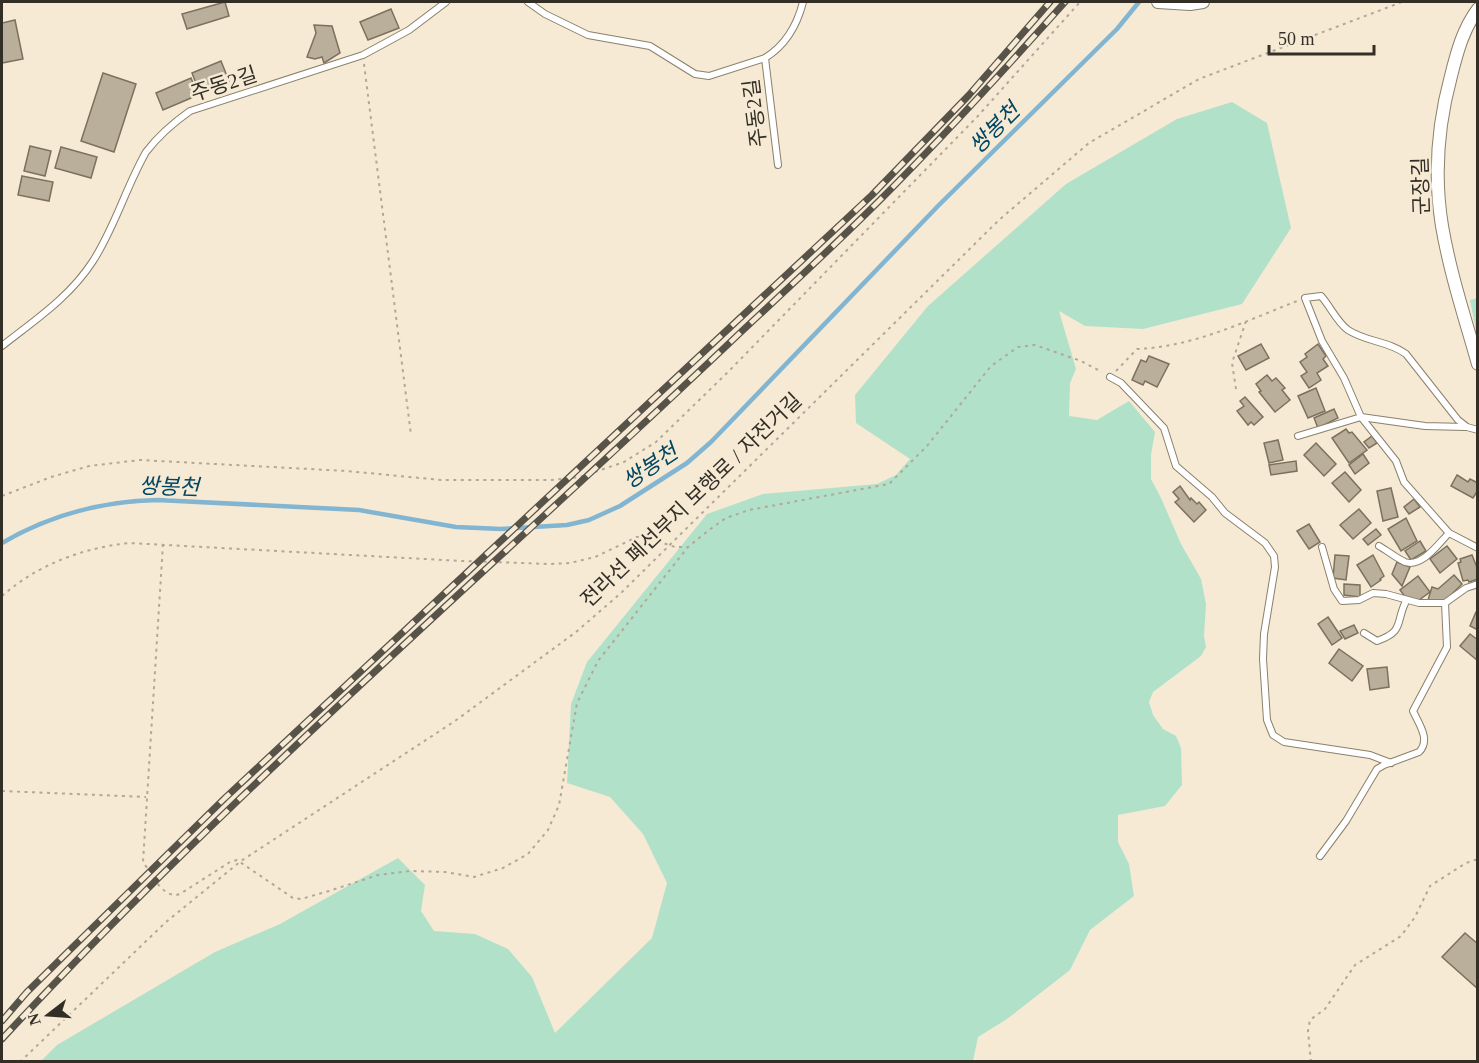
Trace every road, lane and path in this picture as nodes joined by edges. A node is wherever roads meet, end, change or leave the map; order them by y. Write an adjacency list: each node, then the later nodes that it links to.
1 (446, 2): 9 (lane, 주동2길)
2 (528, 2): 10 (lane, 주동2길)
3 (803, 2): 10 (lane, 주동2길)
4 (1080, 2): 23 (path)
5 (1164, 2): 6 (street)
6 (1203, 2)
7 (1402, 2): 26 (path, 전라선 폐선부지 보행로 / 자전거길)
8 (1478, 9): 15 (street, 군장길)
9 (363, 55): 14 (lane, 주동2길); 21 (path)
10 (765, 58): 11 (lane, 주동2길)
11 (778, 165)
12 (1305, 298): 13 (path); 18 (lane); 19 (lane)
13 (1246, 321): 16 (path); 17 (path)
14 (2, 346)
15 (1478, 364)
16 (1110, 377): 29 (path); 36 (lane)
17 (1236, 389)
18 (1361, 417): 19 (lane); 22 (lane); 24 (lane)
19 (1467, 428): 20 (lane)
20 (1478, 430)
21 (411, 435)
22 (1298, 436)
23 (2, 496)
24 (1449, 533): 27 (lane); 30 (lane)
25 (163, 544): 26 (path); 32 (path); 38 (path)
26 (669, 545): 29 (path); 41 (path, 전라선 폐선부지 보행로 / 자전거길)
27 (1379, 546)
28 (1322, 547): 33 (lane)
29 (688, 548): 41 (path)
30 (1478, 548)
31 (1478, 584): 34 (lane)
32 (2, 596)
33 (1406, 601): 34 (lane); 35 (lane)
34 (1445, 603): 36 (lane)
35 (1364, 633)
36 (1391, 762): 39 (lane)
37 (2, 791): 38 (path)
38 (146, 797): 41 (path)
39 (1320, 856)
40 (1478, 860): 43 (path)
41 (241, 861): 42 (path, 전라선 폐선부지 보행로 / 자전거길)
42 (20, 1062)
43 (1311, 1062)

